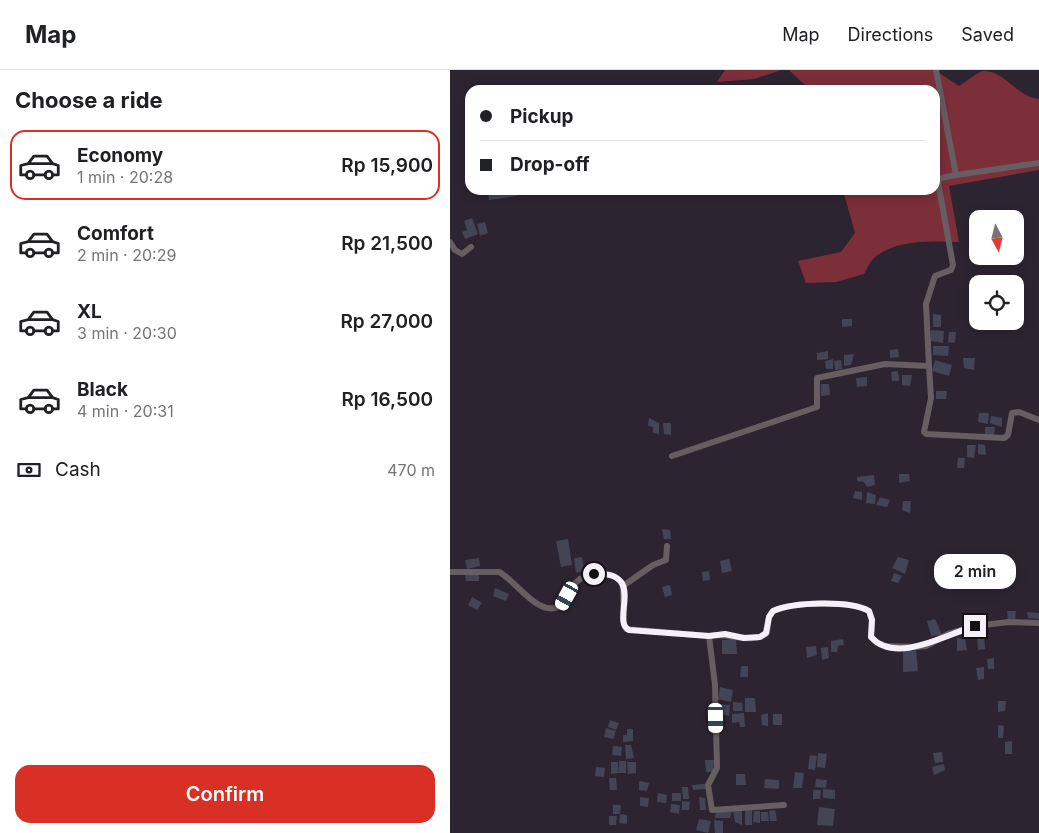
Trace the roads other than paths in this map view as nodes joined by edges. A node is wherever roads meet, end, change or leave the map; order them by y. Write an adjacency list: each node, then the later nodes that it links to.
1 (936, 70): 2 (street)
2 (939, 85)
3 (940, 91): 5 (street)
4 (1039, 163): 5 (street)
5 (956, 175): 6 (street)
6 (940, 179)
7 (940, 193): 10 (street)
8 (450, 242): 9 (street)
9 (471, 247)
10 (929, 366): 11 (street); 12 (street)
11 (1039, 420)
12 (672, 456)
13 (668, 546): 15 (street)
14 (450, 572): 15 (street)
15 (623, 586): 17 (street)
16 (1039, 623): 17 (street)
17 (709, 636): 18 (street)
18 (784, 805)

